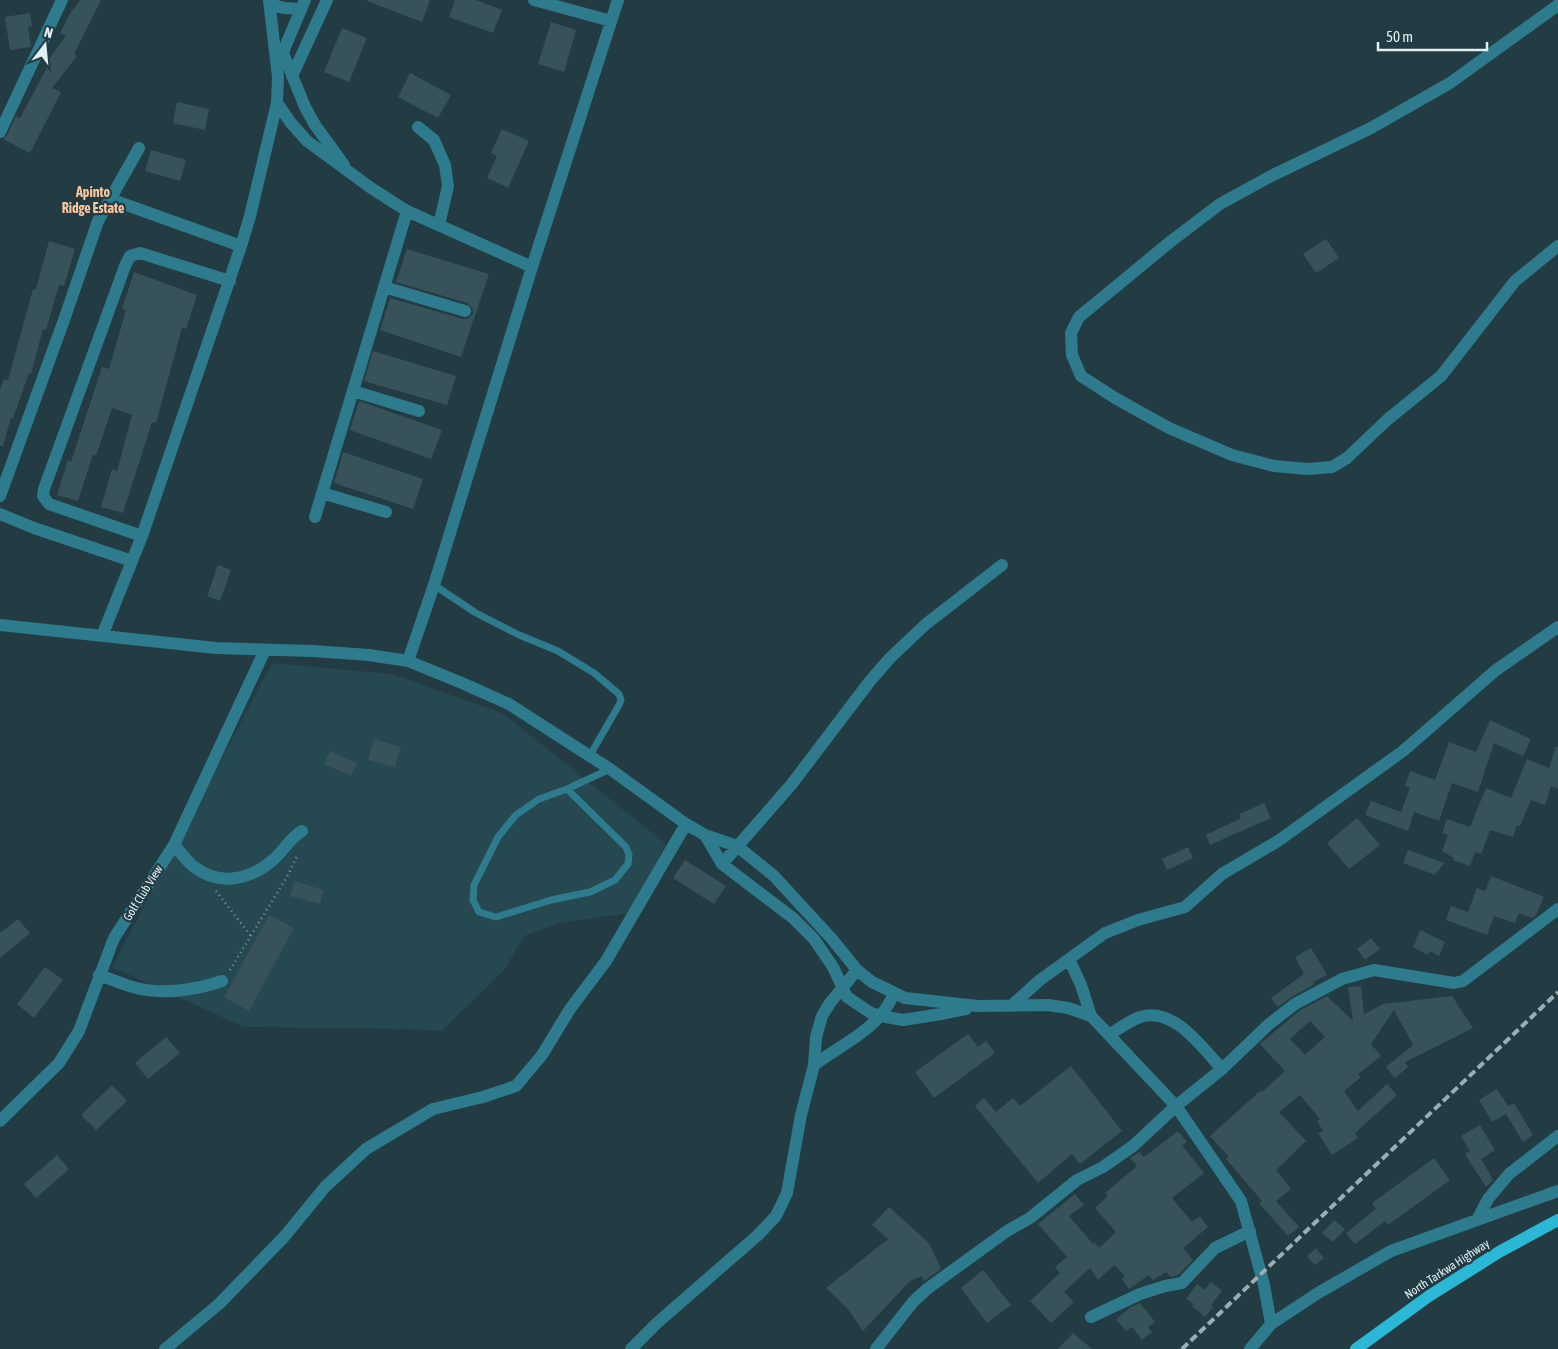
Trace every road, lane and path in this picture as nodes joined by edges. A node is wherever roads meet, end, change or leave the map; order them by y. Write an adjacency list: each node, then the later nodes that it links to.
1 (62, 0): 14 (street)
2 (327, 0): 11 (street)
3 (534, 0): 8 (street)
4 (618, 0): 8 (street)
5 (269, 2): 6 (street); 10 (street)
6 (303, 5): 9 (street)
7 (1558, 5): 21 (street)
8 (612, 21): 22 (street)
9 (283, 53): 10 (street); 11 (street)
10 (277, 66): 12 (street)
11 (292, 76): 16 (street)
12 (276, 103): 16 (street); 20 (street)
13 (418, 127): 19 (street)
14 (0, 132)
15 (139, 148): 17 (street)
16 (348, 172): 18 (street)
17 (110, 199): 20 (street); 29 (street)
18 (408, 211): 19 (street); 24 (street)
19 (439, 225): 22 (street)
20 (241, 246): 23 (street)
21 (1558, 246)
22 (532, 267): 36 (street)
23 (230, 281): 33 (street); 33 (street)
24 (384, 287): 25 (street); 26 (street)
25 (465, 311)
26 (353, 391): 27 (street); 28 (street)
27 (419, 411)
28 (322, 493): 30 (street); 32 (street)
29 (0, 496)
30 (386, 512)
31 (0, 514): 34 (street)
32 (315, 517)
33 (142, 536): 34 (street)
34 (132, 561): 39 (street)
35 (1002, 565): 49 (street)
36 (434, 584): 41 (street); 42 (lane)
37 (0, 625): 39 (street)
38 (1558, 627): 56 (street)
39 (102, 636): 40 (street)
40 (265, 650): 41 (street); 48 (street, Golf Club View)
41 (408, 661): 42 (street)
42 (589, 757): 43 (street)
43 (610, 769): 44 (lane); 45 (street)
44 (567, 789): 44 (lane)
45 (686, 824): 47 (street); 78 (street)
46 (302, 831): 51 (street); 55 (path)
47 (705, 836): 49 (street); 50 (street)
48 (174, 845): 51 (street); 58 (street, Golf Club View)
49 (737, 846): 50 (street); 52 (street)
50 (722, 864): 54 (street)
51 (204, 873): 55 (path)
52 (801, 907): 54 (street); 57 (street)
53 (1558, 909): 68 (street)
54 (793, 918): 60 (street)
55 (251, 936): 59 (path)
56 (1069, 959): 63 (street); 65 (street)
57 (857, 970): 60 (street); 61 (street)
58 (99, 975): 59 (street); 70 (street, Golf Club View)
59 (222, 982)
60 (842, 988): 64 (street); 67 (street)
61 (894, 993): 62 (street); 64 (street)
62 (978, 1006): 63 (street); 64 (street)
63 (1011, 1006): 65 (street)
64 (880, 1016): 67 (street)
65 (1091, 1016): 66 (street)
66 (1109, 1035): 68 (street); 69 (street)
67 (814, 1064): 79 (street)
68 (1222, 1068): 69 (street)
69 (1176, 1106): 75 (street); 80 (street)
70 (0, 1121)
71 (1558, 1136): 73 (street)
72 (1558, 1191): 73 (street)
73 (1477, 1220): 77 (street)
74 (1558, 1220): 82 (main road, North Tarkwa Highway)
75 (1250, 1231): 76 (street); 77 (street)
76 (1090, 1317)
77 (1272, 1324): 81 (street)
78 (165, 1349)
79 (631, 1349)
80 (876, 1349)
81 (1250, 1349)
82 (1356, 1349)

